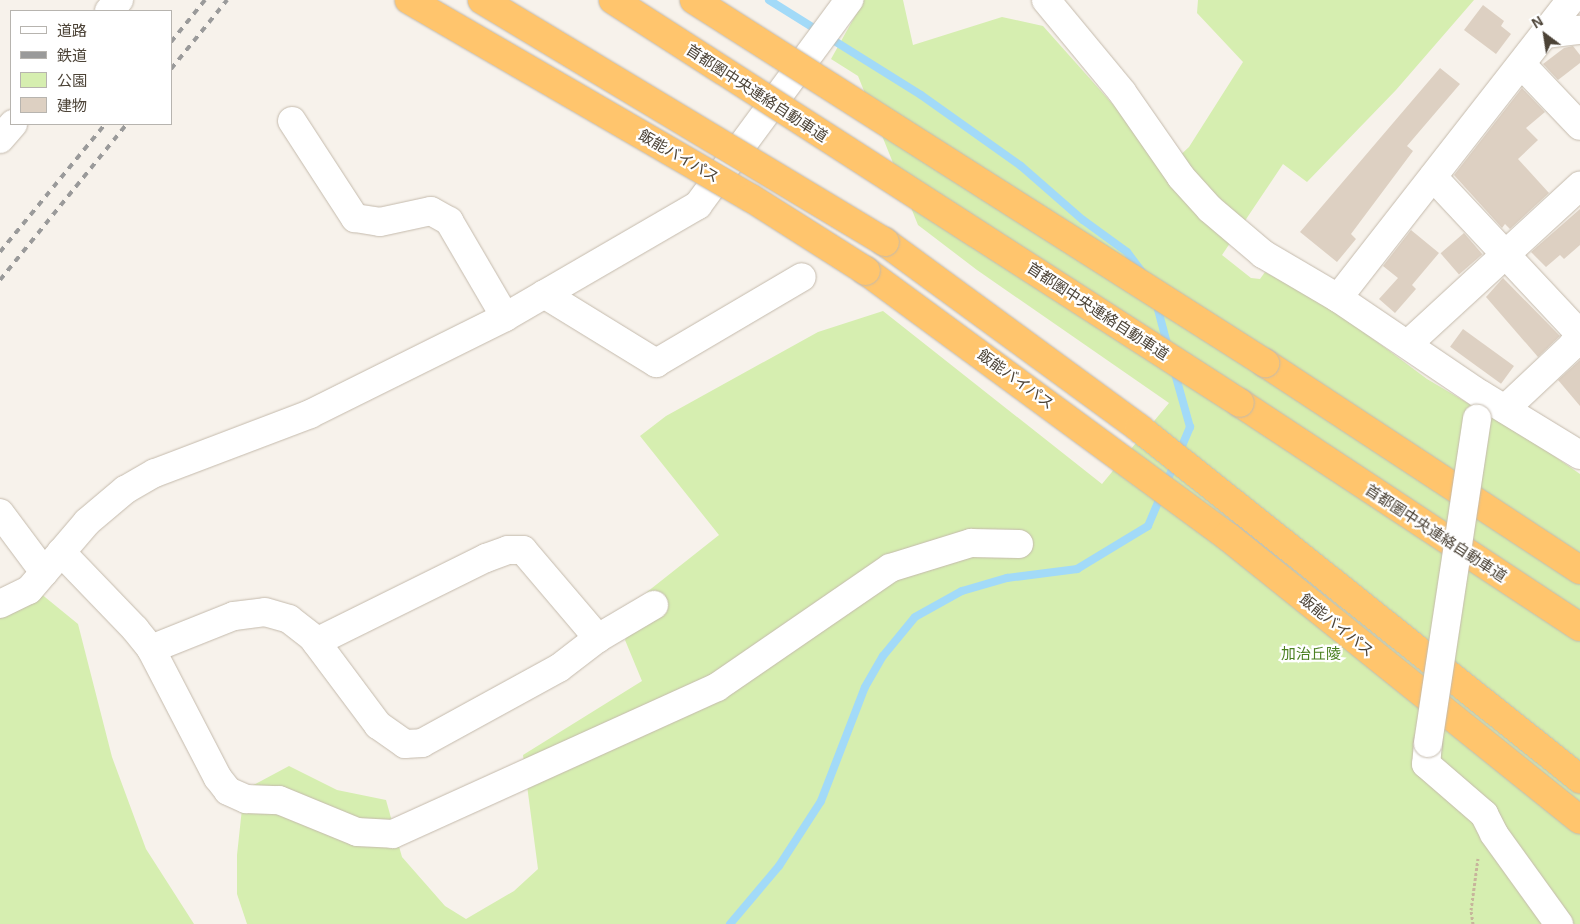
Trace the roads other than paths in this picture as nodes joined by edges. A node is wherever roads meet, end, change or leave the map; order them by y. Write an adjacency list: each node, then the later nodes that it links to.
1 (119, 0): 9 (street)
2 (409, 0): 40 (highway, 飯能バイパス, bridge)
3 (482, 0): 39 (highway, 飯能バイパス, bridge)
4 (613, 0): 35 (highway, 首都圏中央連絡自動車道, bridge)
5 (694, 0): 32 (highway, bridge)
6 (849, 0): 21 (street)
7 (1046, 0): 22 (street)
8 (1571, 0): 11 (street)
9 (110, 10)
10 (1580, 30): 11 (street)
11 (1545, 34): 12 (street)
12 (1522, 64): 15 (street); 17 (street)
13 (292, 121): 23 (street)
14 (12, 125): 16 (street)
15 (1580, 126)
16 (0, 139)
17 (1433, 177): 19 (street); 22 (street)
18 (1580, 186): 19 (street)
19 (1506, 253): 24 (street); 25 (street)
20 (802, 277): 21 (street)
21 (544, 294): 23 (street)
22 (1338, 298): 25 (street)
23 (505, 318): 31 (street)
24 (1580, 334): 27 (street)
25 (1408, 344): 26 (street)
26 (1478, 407): 27 (street); 41 (street, bridge)
27 (1505, 409): 28 (street)
28 (1580, 455)
29 (0, 513): 31 (street)
30 (1018, 544): 38 (street)
31 (53, 562): 33 (street); 38 (street)
32 (1580, 570)
33 (0, 604)
34 (654, 605): 36 (street)
35 (1580, 627)
36 (598, 638): 37 (street); 37 (street)
37 (316, 642): 38 (street)
38 (151, 649)
39 (1580, 779)
40 (1580, 820)
41 (1558, 924)

